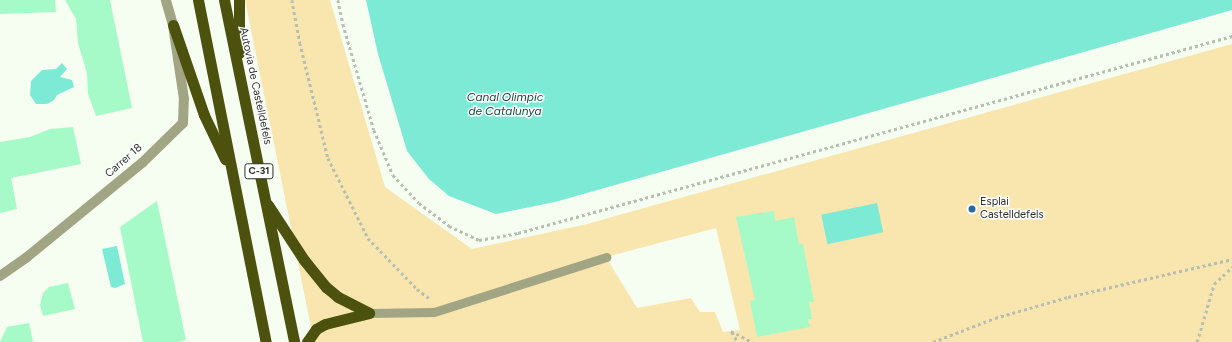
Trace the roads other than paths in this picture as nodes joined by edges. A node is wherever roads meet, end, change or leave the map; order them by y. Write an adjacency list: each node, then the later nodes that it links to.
1 (166, 0): 5 (street, Carrer 18)
2 (198, 0): 7 (highway, C-31)
3 (224, 0): 6 (highway, Autovia de Castelldefels / C-31)
4 (239, 0): 6 (highway)
5 (173, 26): 7 (highway); 10 (street, Carrer 18)
6 (239, 78): 8 (highway, Autovia de Castelldefels / C-31)
7 (232, 173): 12 (highway, C-31)
8 (264, 200): 11 (highway); 13 (highway, Autovia de Castelldefels / C-31)
9 (606, 257): 11 (lane)
10 (0, 276)
11 (369, 314): 14 (highway)
12 (266, 342)
13 (294, 342)
14 (307, 342)

